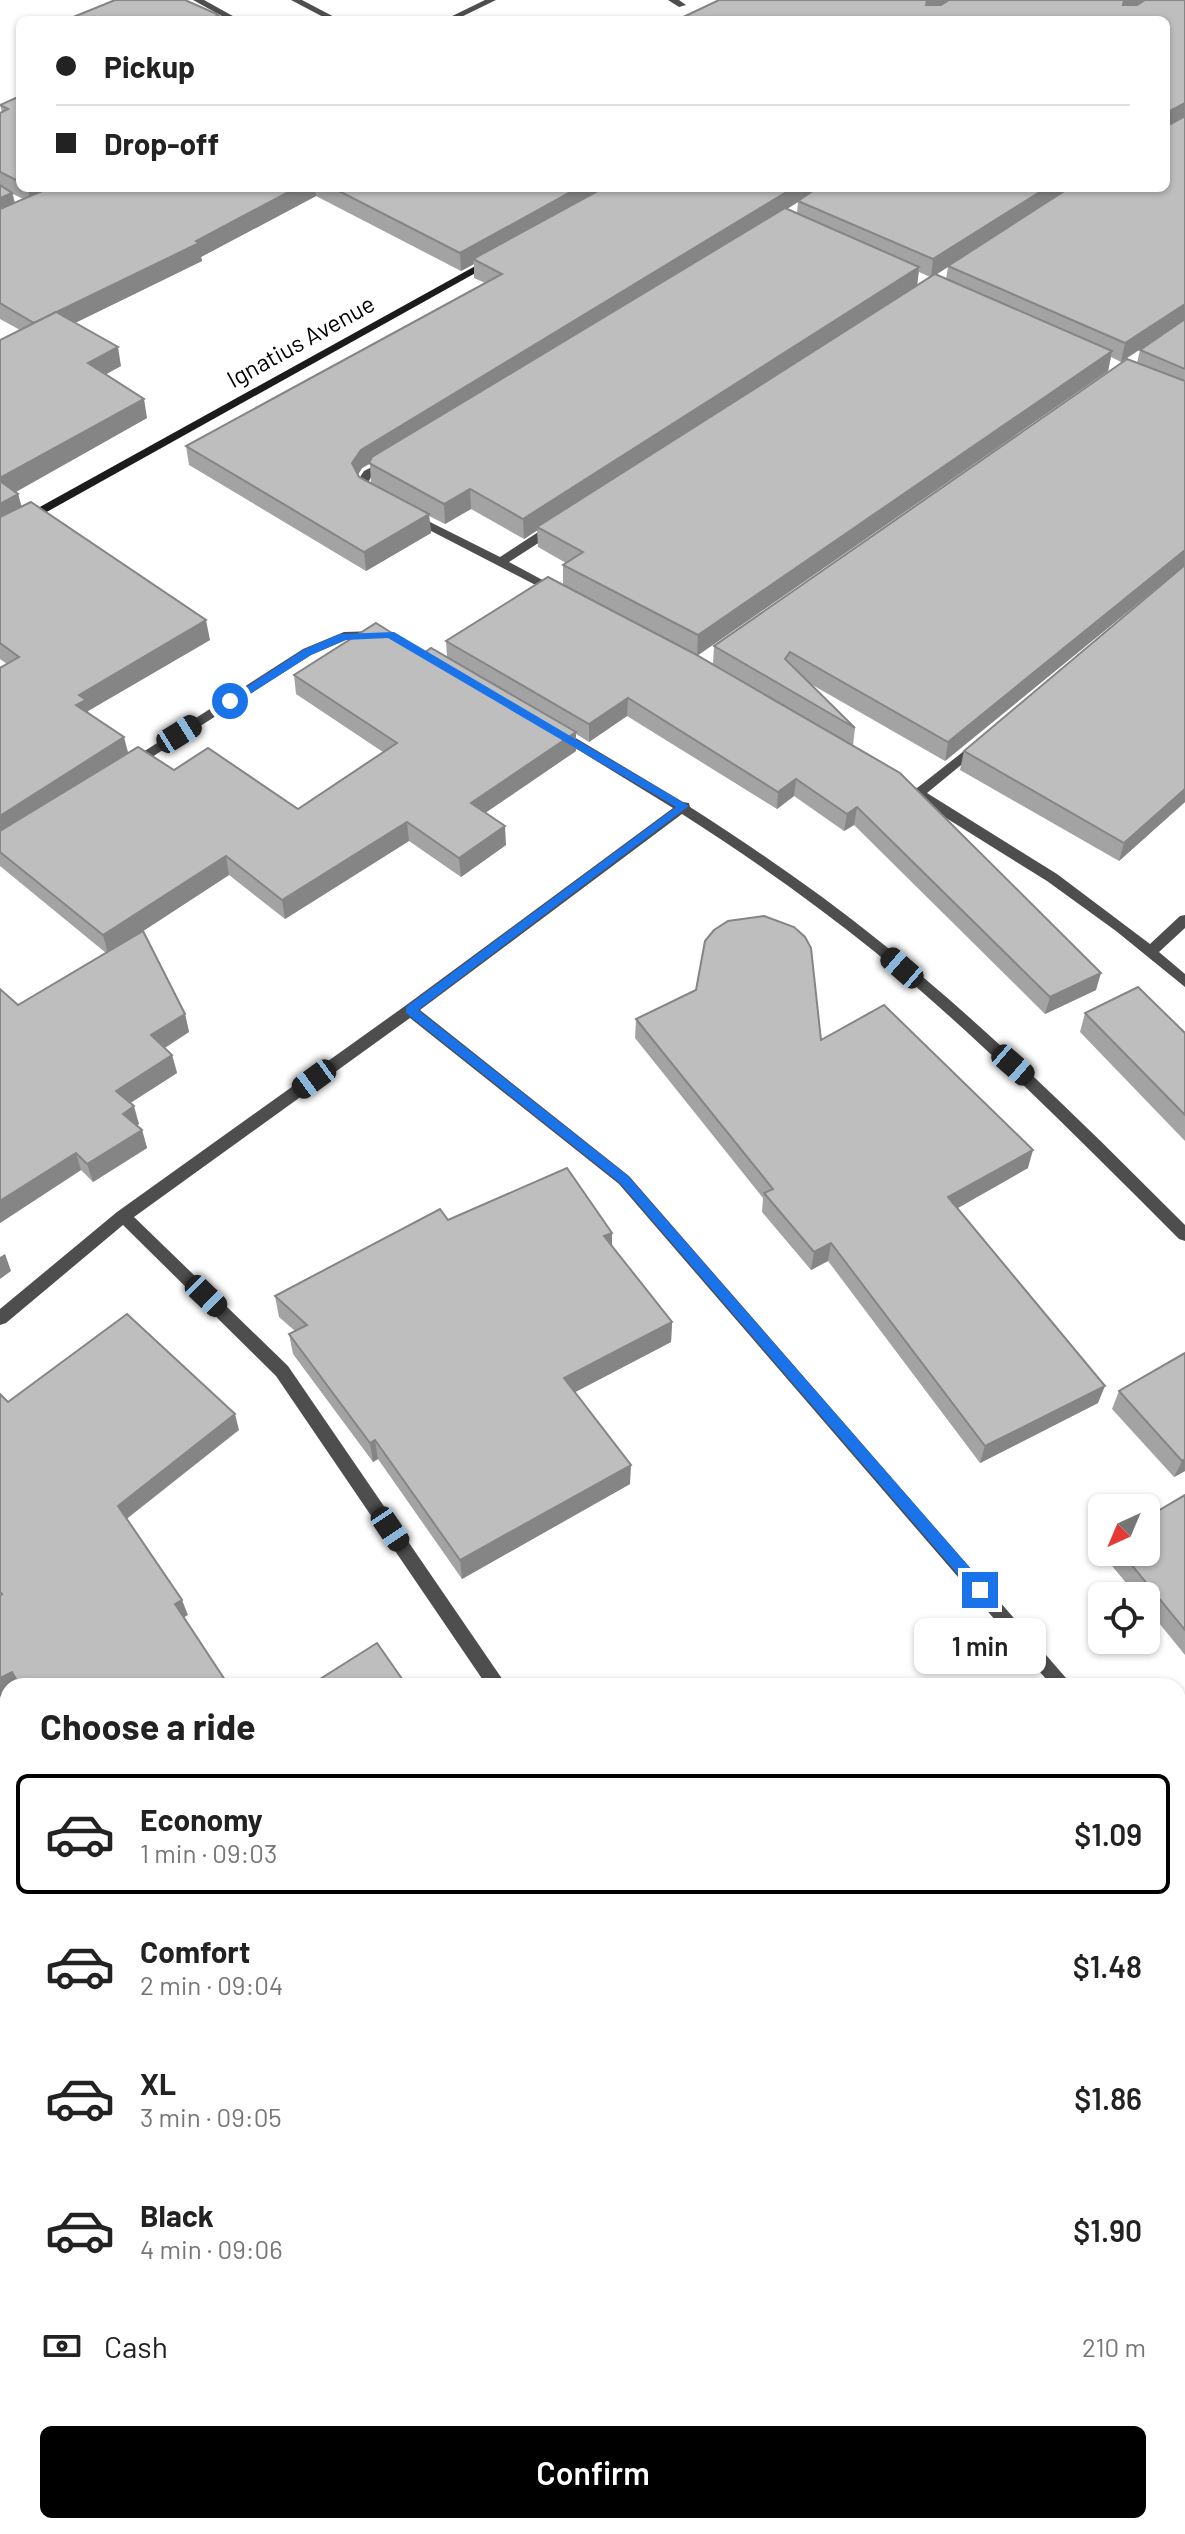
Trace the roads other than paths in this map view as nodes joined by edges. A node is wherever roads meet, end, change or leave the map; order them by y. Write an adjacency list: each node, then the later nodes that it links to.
1 (197, 0): 6 (street)
2 (295, 0): 7 (street)
3 (492, 0): 8 (street)
4 (672, 0): 5 (street)
5 (682, 5)
6 (228, 16)
7 (328, 16)
8 (457, 16)
9 (499, 257): 14 (street, Ignatius Avenue)
10 (395, 457): 11 (street)
11 (379, 500)
12 (393, 507): 15 (street)
13 (569, 518): 15 (street)
14 (0, 534)
15 (502, 561): 16 (street)
16 (572, 598)
17 (390, 634): 20 (street)
18 (551, 728): 23 (street)
19 (991, 733): 22 (street)
20 (120, 771)
21 (891, 778): 22 (street)
22 (918, 794): 25 (street)
23 (684, 806): 27 (street); 29 (street)
24 (1185, 920): 25 (street)
25 (1151, 951): 26 (street)
26 (1185, 982)
27 (410, 1010): 28 (street); 32 (street)
28 (123, 1216): 30 (street); 31 (street)
29 (1185, 1235)
30 (0, 1318)
31 (493, 1678)
32 (1057, 1678)

